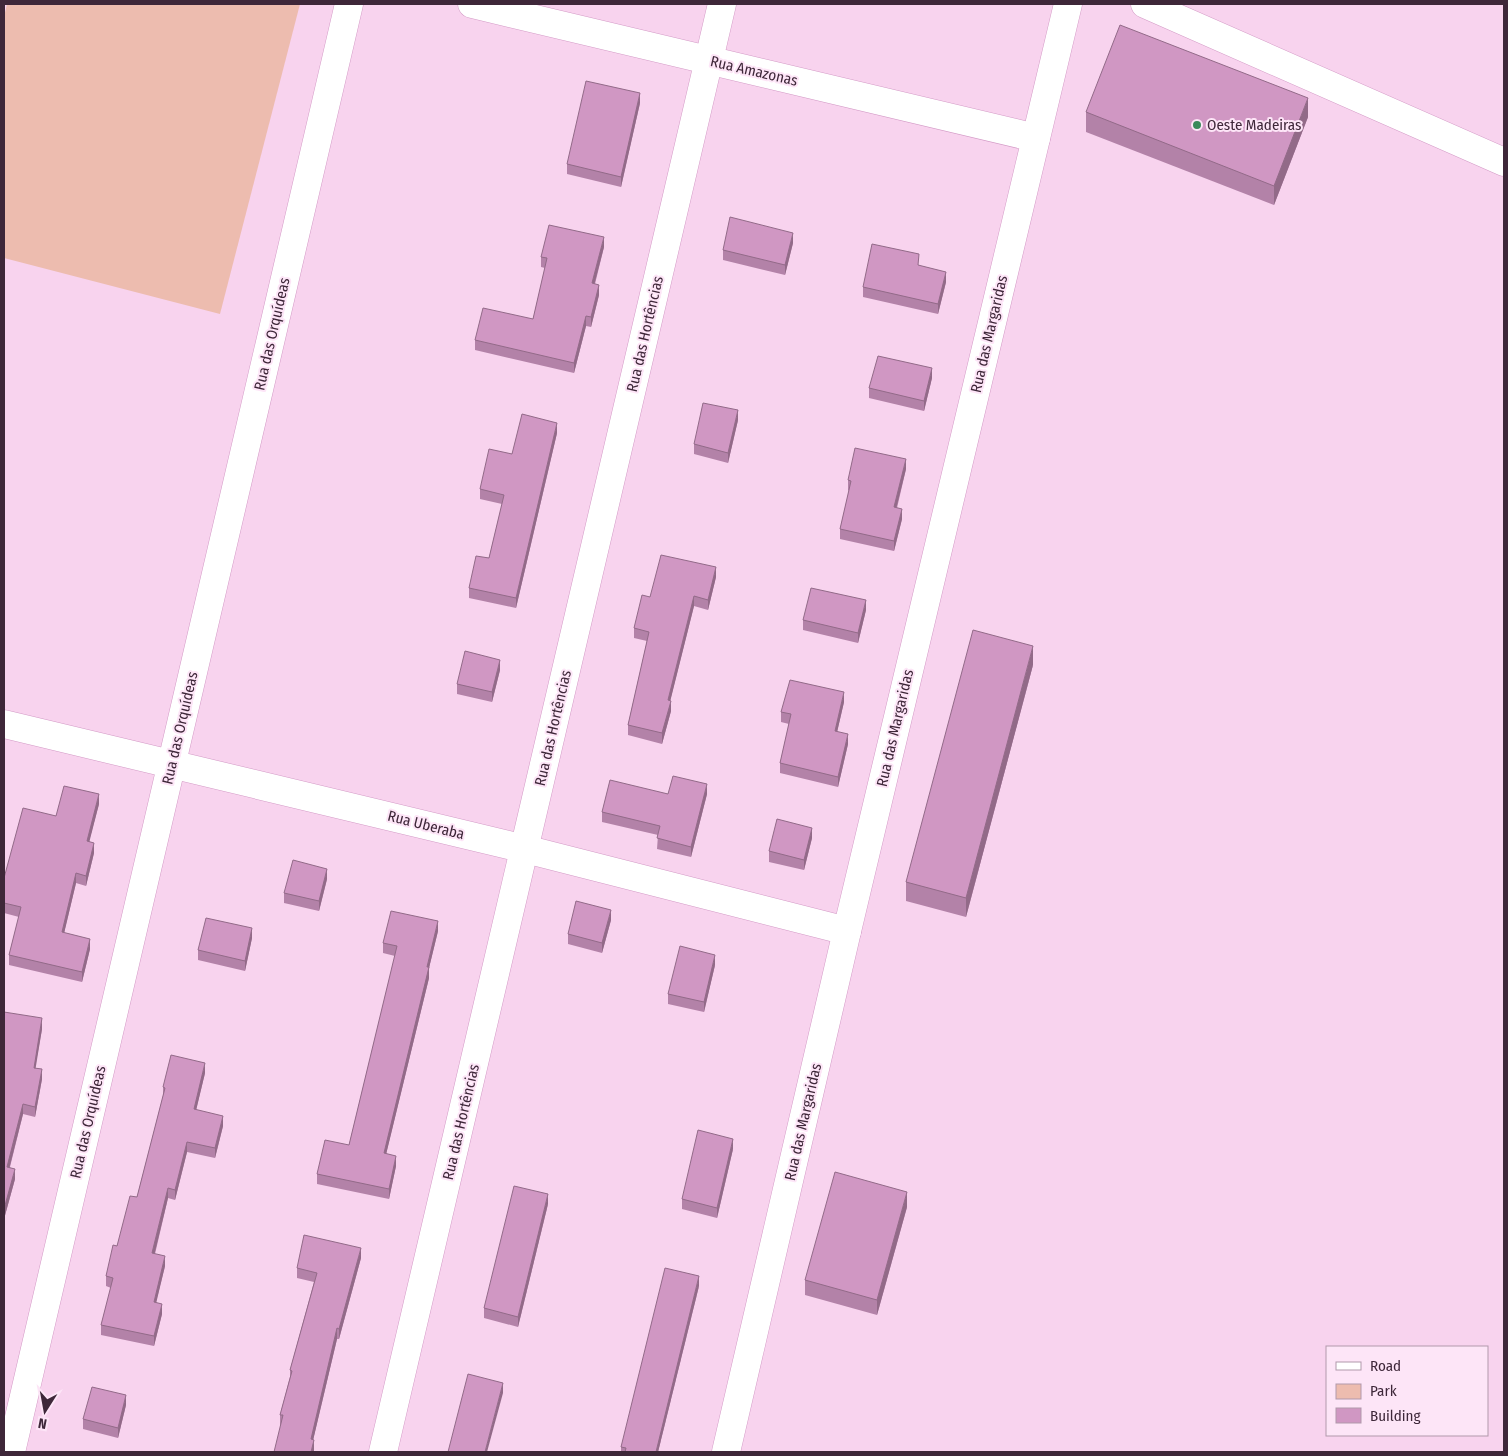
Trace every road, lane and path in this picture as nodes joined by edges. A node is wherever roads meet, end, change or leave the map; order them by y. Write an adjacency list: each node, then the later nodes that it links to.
1 (349, 4): 10 (street, Rua das Orquídeas)
2 (472, 4): 6 (street, Rua Amazonas)
3 (722, 4): 6 (street, Rua das Hortências)
4 (1068, 4): 7 (street, Rua das Margaridas)
5 (1145, 4): 8 (street)
6 (709, 60): 7 (street, Rua Amazonas); 11 (street, Rua das Hortências)
7 (1036, 138): 12 (street, Rua das Margaridas)
8 (1504, 162)
9 (4, 724): 10 (street, Rua Uberaba)
10 (171, 764): 11 (street, Rua Uberaba); 13 (street, Rua das Orquídeas)
11 (525, 849): 12 (street, Rua Uberaba); 14 (street, Rua das Hortências)
12 (846, 931): 15 (street, Rua das Margaridas)
13 (11, 1452)
14 (383, 1452)
15 (726, 1452)

